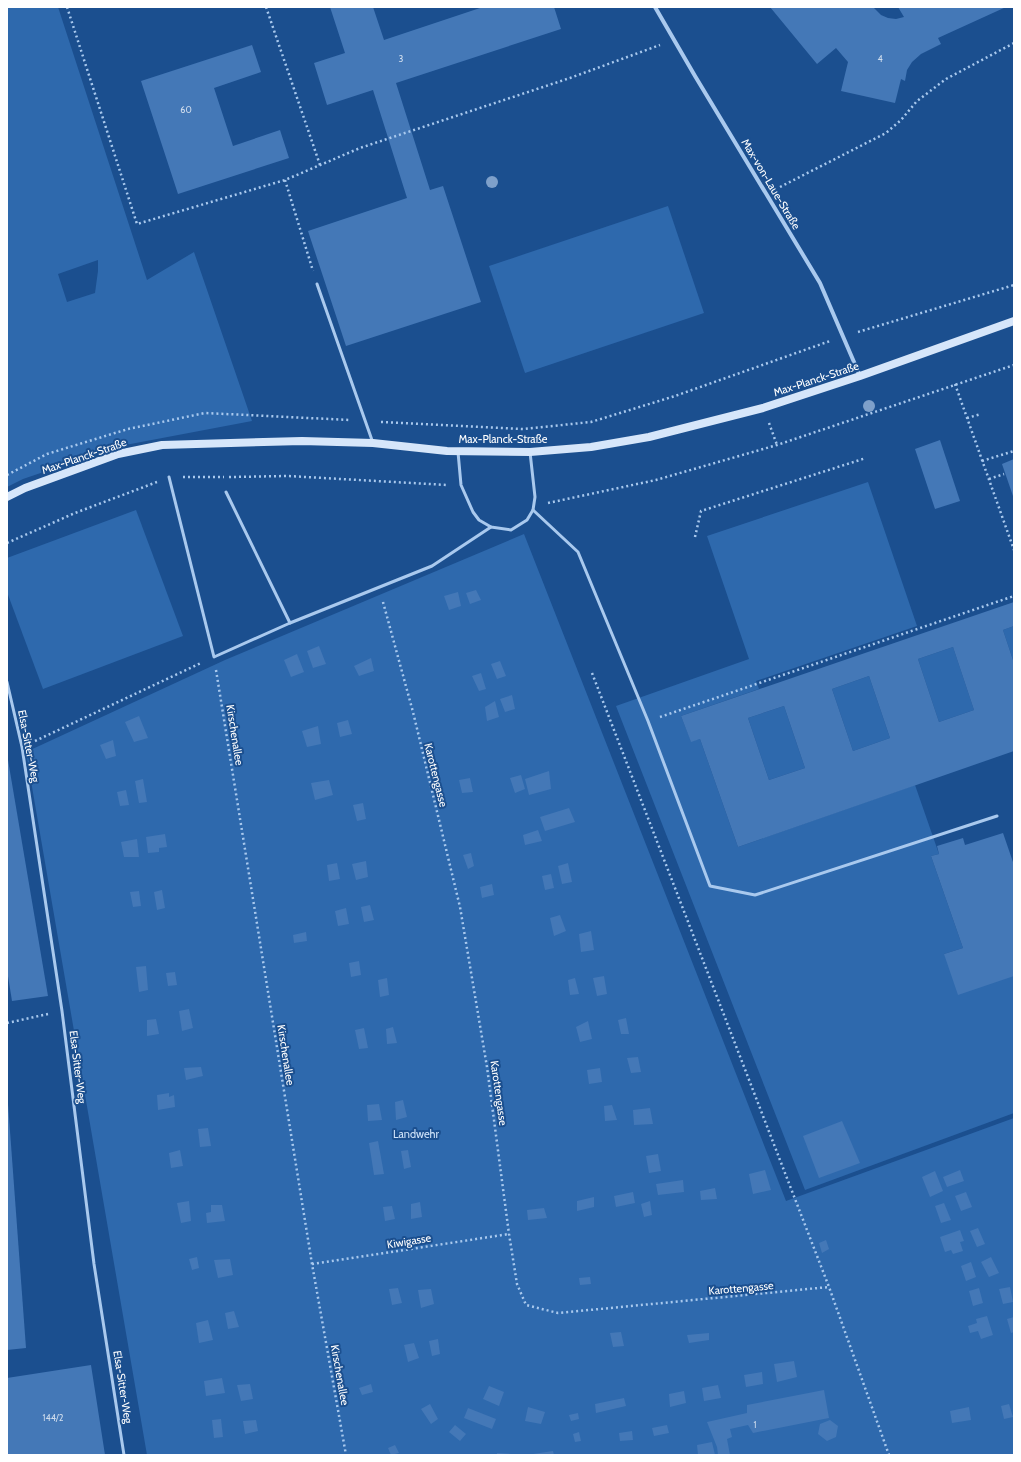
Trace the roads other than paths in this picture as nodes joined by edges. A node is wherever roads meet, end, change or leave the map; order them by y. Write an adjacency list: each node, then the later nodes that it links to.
1 (655, 7): 4 (street, Max-von-Laue-Straße)
2 (317, 284): 5 (lane)
3 (1014, 321): 4 (street, Max-Planck-Straße)
4 (860, 376): 7 (street, Max-Planck-Straße)
5 (373, 442): 6 (street, Max-Planck-Straße); 10 (street, Max-Planck-Straße)
6 (458, 451): 7 (street, Max-Planck-Straße); 12 (lane)
7 (530, 452): 11 (lane)
8 (169, 477): 13 (lane)
9 (226, 492): 13 (lane)
10 (7, 497)
11 (533, 510): 12 (lane); 15 (lane)
12 (491, 527): 13 (lane)
13 (290, 623)
14 (7, 682): 16 (lane, Elsa-Sitter-Weg)
15 (998, 816)
16 (124, 1455)

